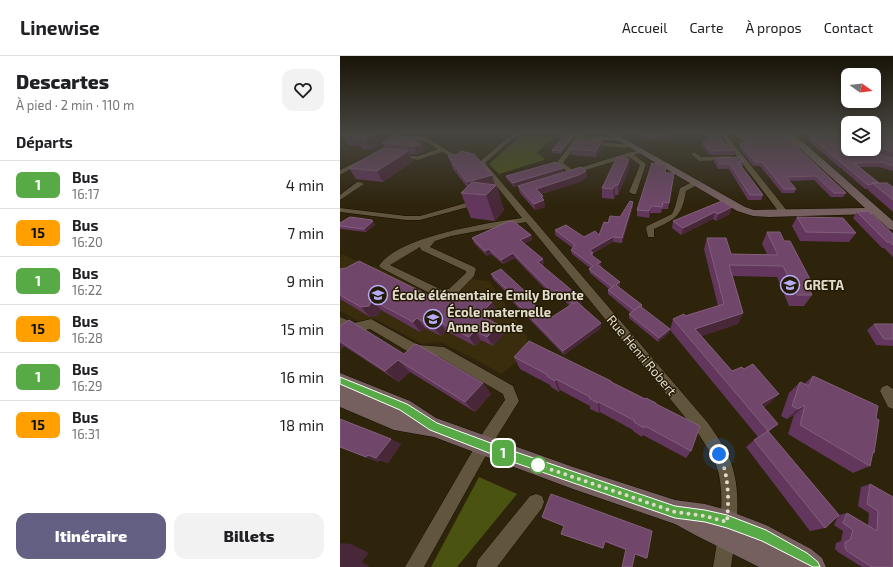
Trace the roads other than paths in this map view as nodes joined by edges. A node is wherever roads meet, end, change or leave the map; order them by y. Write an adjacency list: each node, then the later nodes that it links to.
1 (367, 158): 13 (street)
2 (458, 158): 11 (street)
3 (488, 158): 11 (street)
4 (563, 158): 14 (street)
5 (617, 158): 14 (street)
6 (634, 158): 19 (street)
7 (653, 158): 17 (main road)
8 (698, 158): 9 (street)
9 (743, 158): 24 (street)
10 (815, 158): 23 (main road)
11 (476, 162): 20 (street, Rue Henri Robert)
12 (340, 166): 13 (street)
13 (349, 167): 15 (street)
14 (572, 172): 16 (street)
15 (340, 173)
16 (564, 175)
17 (697, 183): 24 (main road); 27 (street)
18 (360, 184): 21 (street)
19 (633, 192)
20 (501, 195): 22 (street); 25 (street, Rue Henri Robert)
21 (340, 198)
22 (340, 210)
23 (874, 211): 24 (main road); 26 (main road)
24 (785, 214)
25 (529, 219): 28 (street); 35 (street, Rue Henri Robert)
26 (892, 225)
27 (651, 235)
28 (432, 239): 28 (street)
29 (340, 321): 33 (street)
30 (340, 381): 32 (main road)
31 (340, 398): 32 (main road)
32 (434, 427): 33 (main road)
33 (483, 446): 35 (main road); 36 (street)
34 (536, 502): 37 (street)
35 (727, 529): 38 (street, Rue Henri Robert); 39 (main road); 40 (main road)
36 (414, 567)
37 (486, 567)
38 (722, 567)
39 (786, 567)
40 (813, 567)

